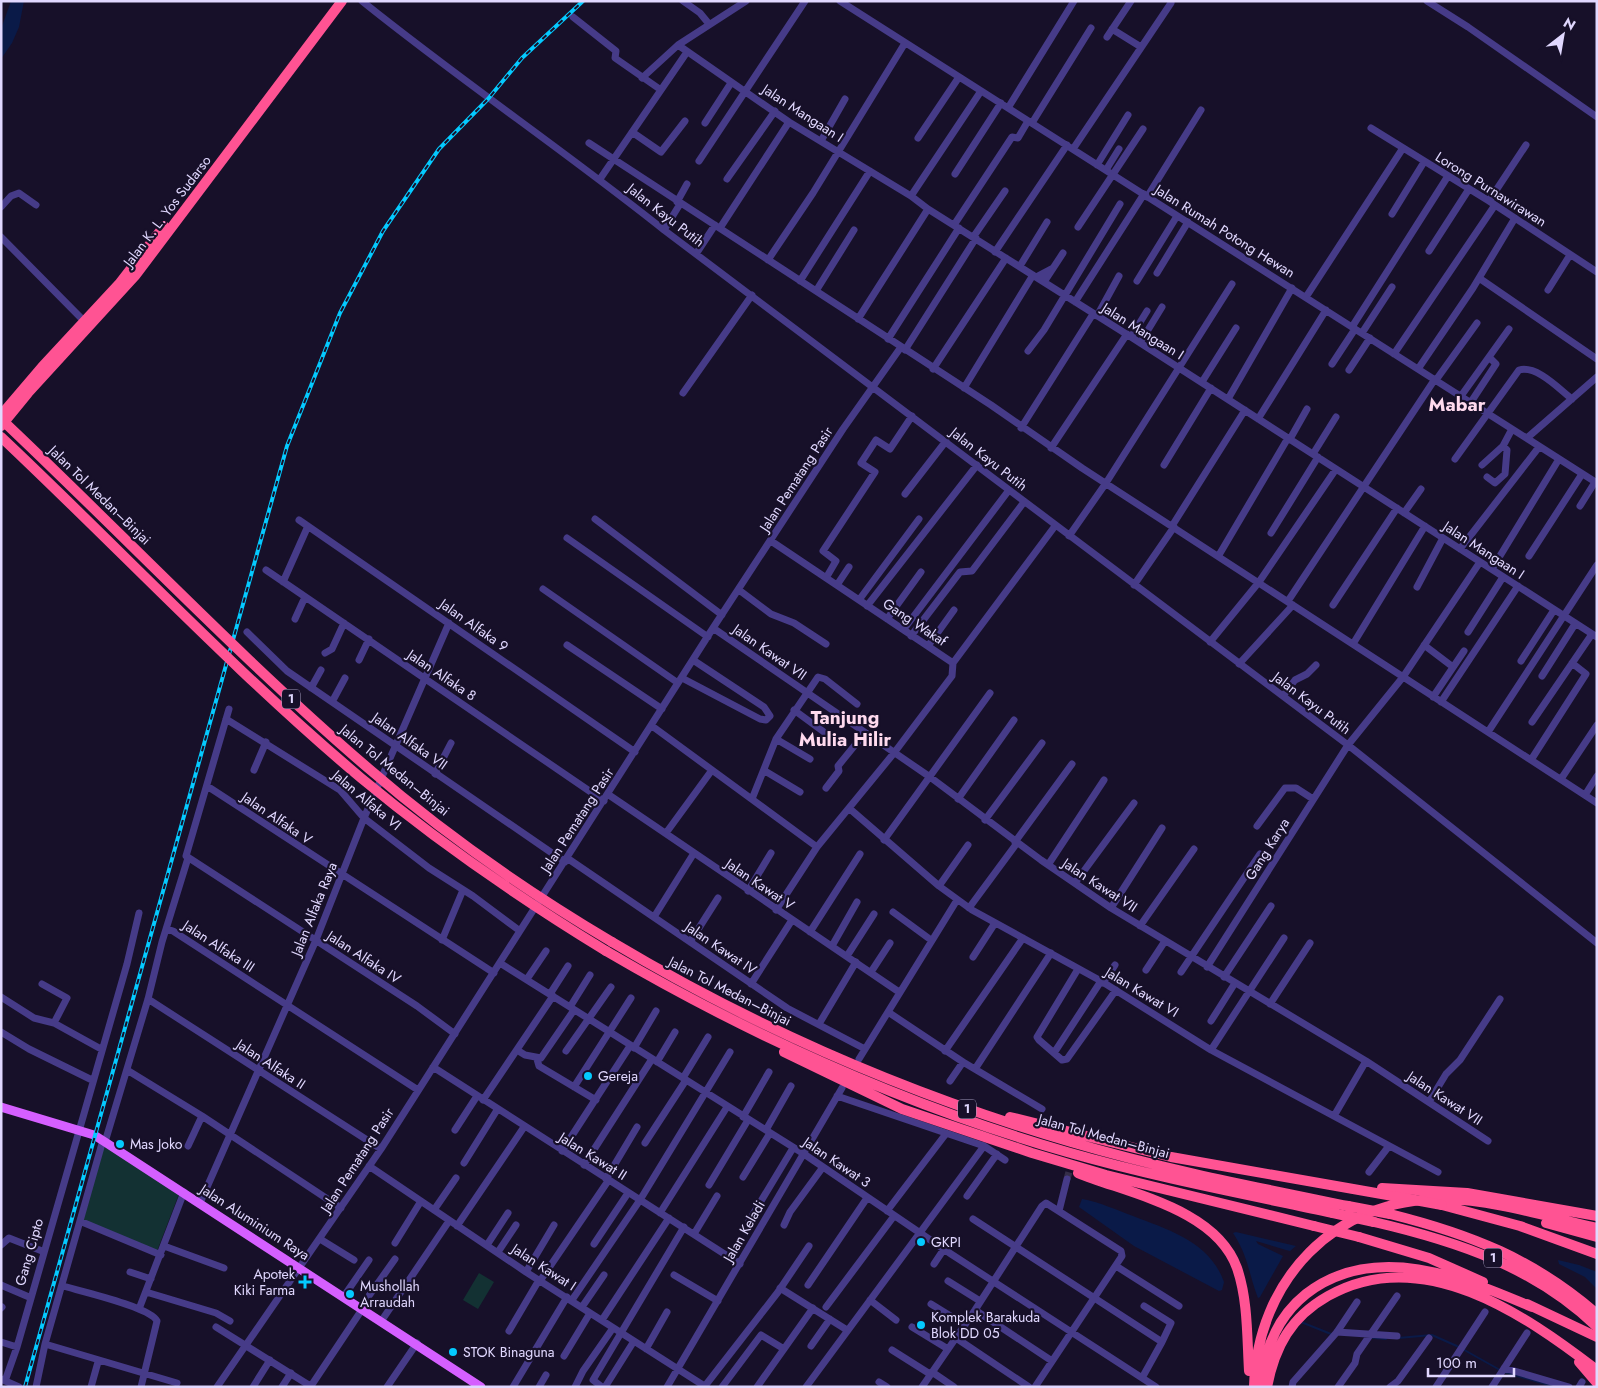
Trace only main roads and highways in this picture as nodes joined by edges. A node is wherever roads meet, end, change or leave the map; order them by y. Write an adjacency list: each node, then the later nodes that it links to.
1 (334, 1): 3 (highway, Jalan K. L. Yos Sudarso)
2 (342, 1): 5 (highway, Jalan K. L. Yos Sudarso)
3 (1, 415)
4 (1, 419): 8 (highway, Jalan Tol Medan–Binjai / 1, bridge)
5 (1, 426)
6 (1, 437): 7 (highway, Jalan Tol Medan–Binjai / 1, bridge)
7 (648, 976): 10 (highway); 19 (highway, Jalan Tol Medan–Binjai / 1, bridge)
8 (942, 1100): 11 (highway); 18 (highway, Jalan Tol Medan–Binjai / 1, bridge)
9 (1, 1107): 24 (main road, Jalan Aluminium Raya)
10 (983, 1142): 17 (highway, bridge); 25 (highway)
11 (1396, 1192): 12 (highway, bridge); 13 (highway)
12 (1444, 1202): 14 (highway); 15 (highway); 16 (highway); 25 (highway)
13 (1597, 1216)
14 (1597, 1228)
15 (1597, 1237)
16 (1597, 1254)
17 (1532, 1307): 21 (highway); 26 (highway)
18 (1597, 1314)
19 (1597, 1327)
20 (1543, 1330): 22 (highway); 23 (highway); 27 (highway)
21 (1597, 1337)
22 (1597, 1370)
23 (1597, 1383)
24 (481, 1387)
25 (1252, 1387)
26 (1261, 1387)
27 (1269, 1387)

